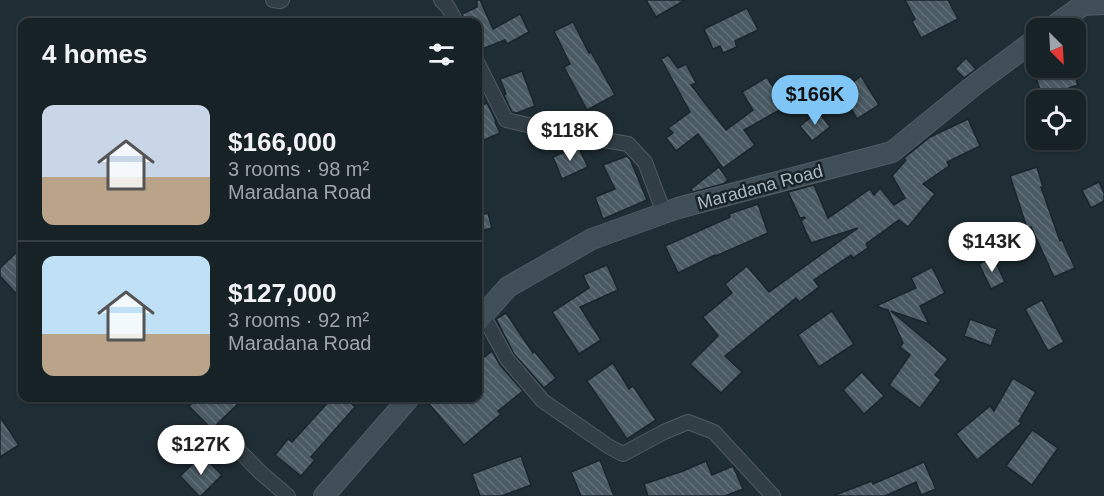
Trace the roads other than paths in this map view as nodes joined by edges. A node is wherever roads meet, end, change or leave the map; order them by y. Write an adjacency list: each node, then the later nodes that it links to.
1 (273, 0): 2 (street)
2 (282, 0)
3 (441, 0): 6 (street)
4 (1083, 2): 5 (street); 7 (street)
5 (1104, 4)
6 (454, 18)
7 (1063, 18)
8 (1026, 46): 10 (street, Maradana Road)
9 (482, 72): 10 (street)
10 (664, 213): 11 (street, Maradana Road)
11 (482, 317)
12 (482, 322): 17 (street)
13 (406, 402): 16 (street)
14 (223, 434): 15 (street)
15 (288, 496)
16 (324, 496)
17 (773, 496)

